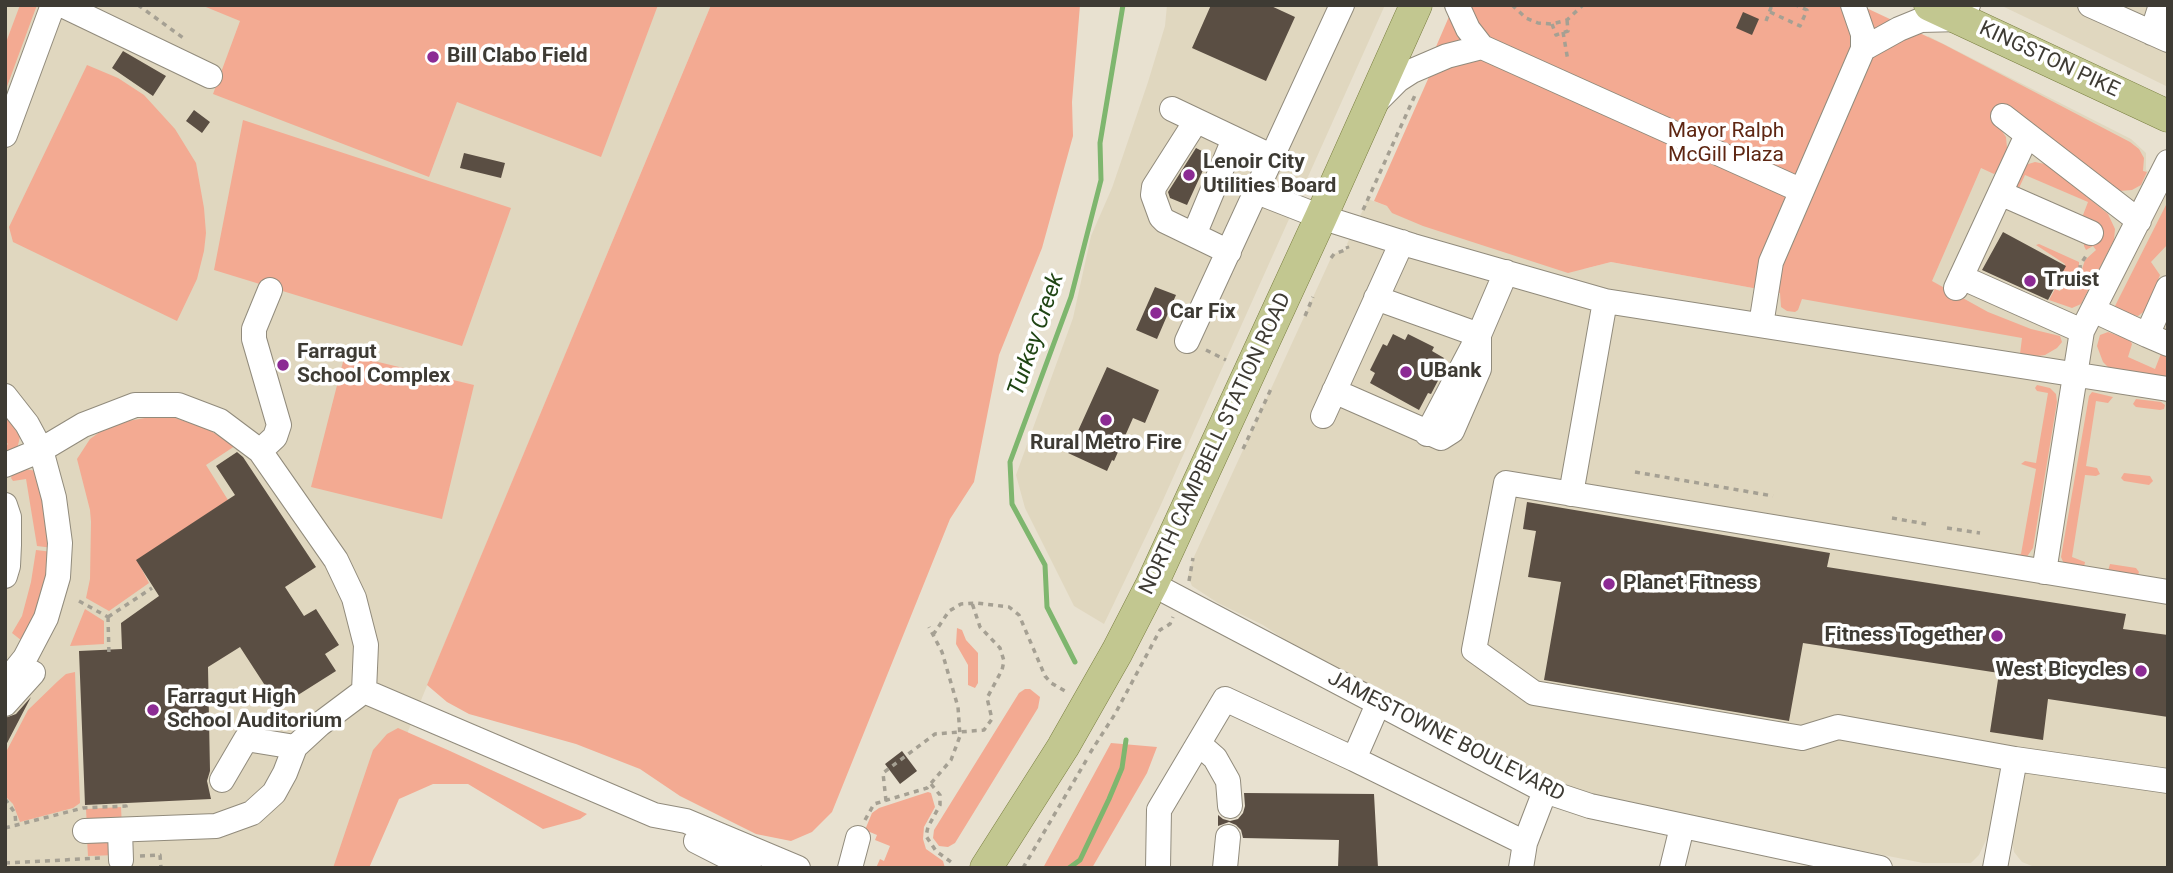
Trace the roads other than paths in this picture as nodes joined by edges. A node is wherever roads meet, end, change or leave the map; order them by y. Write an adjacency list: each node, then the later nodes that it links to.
1 (53, 5): 20 (street)
2 (62, 5): 14 (street)
3 (1342, 5): 23 (street)
4 (1416, 5): 15 (main road, NORTH CAMPBELL STATION ROAD)
5 (1457, 5): 12 (street)
6 (1853, 5): 13 (street)
7 (1930, 5): 10 (main road, KINGSTON PIKE)
8 (2090, 5): 11 (street)
9 (2161, 5): 11 (street)
10 (1965, 12): 13 (street); 18 (main road, KINGSTON PIKE)
11 (2160, 36)
12 (1482, 47): 15 (street); 25 (street)
13 (1863, 49): 25 (street)
14 (210, 76)
15 (1370, 108): 28 (main road, NORTH CAMPBELL STATION ROAD)
16 (1172, 109): 19 (street)
17 (2003, 116): 21 (street)
18 (2168, 116)
19 (1196, 121): 22 (street); 30 (street)
20 (5, 135)
21 (2027, 135): 27 (street); 29 (street)
22 (1234, 139): 23 (street); 30 (street)
23 (1273, 157): 26 (street)
24 (2168, 162): 29 (street)
25 (1800, 190): 40 (street)
26 (1257, 192): 28 (street); 33 (street)
27 (2000, 192): 31 (street); 39 (street)
28 (1321, 217): 32 (street); 56 (main road, NORTH CAMPBELL STATION ROAD)
29 (2139, 221): 39 (street)
30 (1194, 235): 33 (street)
31 (2093, 240)
32 (1402, 242): 34 (street); 37 (street)
33 (1229, 252): 43 (street)
34 (1506, 272): 38 (street); 41 (street)
35 (2168, 288): 42 (street)
36 (270, 290): 50 (street)
37 (1376, 298): 41 (street); 46 (street)
38 (1605, 301): 40 (street); 52 (street)
39 (2088, 321): 42 (street); 44 (street)
40 (1760, 325): 44 (street)
41 (1479, 335): 46 (street)
42 (2161, 337)
43 (1187, 341)
44 (2075, 375): 45 (street); 54 (street)
45 (2168, 389)
46 (1334, 391): 48 (street)
47 (5, 396): 49 (street)
48 (1323, 416)
49 (41, 450): 50 (street); 51 (street); 58 (street); 60 (street)
50 (260, 451): 59 (street)
51 (5, 465)
52 (1571, 494): 54 (street); 65 (street)
53 (5, 505): 55 (street)
54 (2043, 572): 57 (street)
55 (5, 576)
56 (1152, 584): 61 (street, JAMESTOWNE BOULEVARD); 81 (main road, NORTH CAMPBELL STATION ROAD)
57 (2168, 592)
58 (5, 683)
59 (364, 691): 63 (street); 70 (street)
60 (5, 704)
61 (1378, 704): 64 (street); 68 (street, JAMESTOWNE BOULEVARD)
62 (1199, 744): 64 (street); 69 (street); 82 (street)
63 (295, 747): 66 (street); 73 (street)
64 (1353, 759): 76 (street)
65 (2015, 759): 67 (street); 87 (street)
66 (222, 780)
67 (2168, 782)
68 (1545, 791): 71 (street, JAMESTOWNE BOULEVARD); 76 (street)
69 (1230, 806)
70 (654, 816): 78 (street); 79 (street)
71 (1682, 827): 85 (street); 86 (street, JAMESTOWNE BOULEVARD)
72 (85, 831): 73 (street)
73 (120, 831): 77 (street)
74 (858, 838): 80 (street)
75 (1228, 838): 83 (street)
76 (1525, 843): 84 (street)
77 (121, 859)
78 (749, 868)
79 (798, 868)
80 (850, 868)
81 (986, 868)
82 (1158, 868)
83 (1226, 868)
84 (1521, 868)
85 (1672, 868)
86 (1880, 868)
87 (1995, 868)

